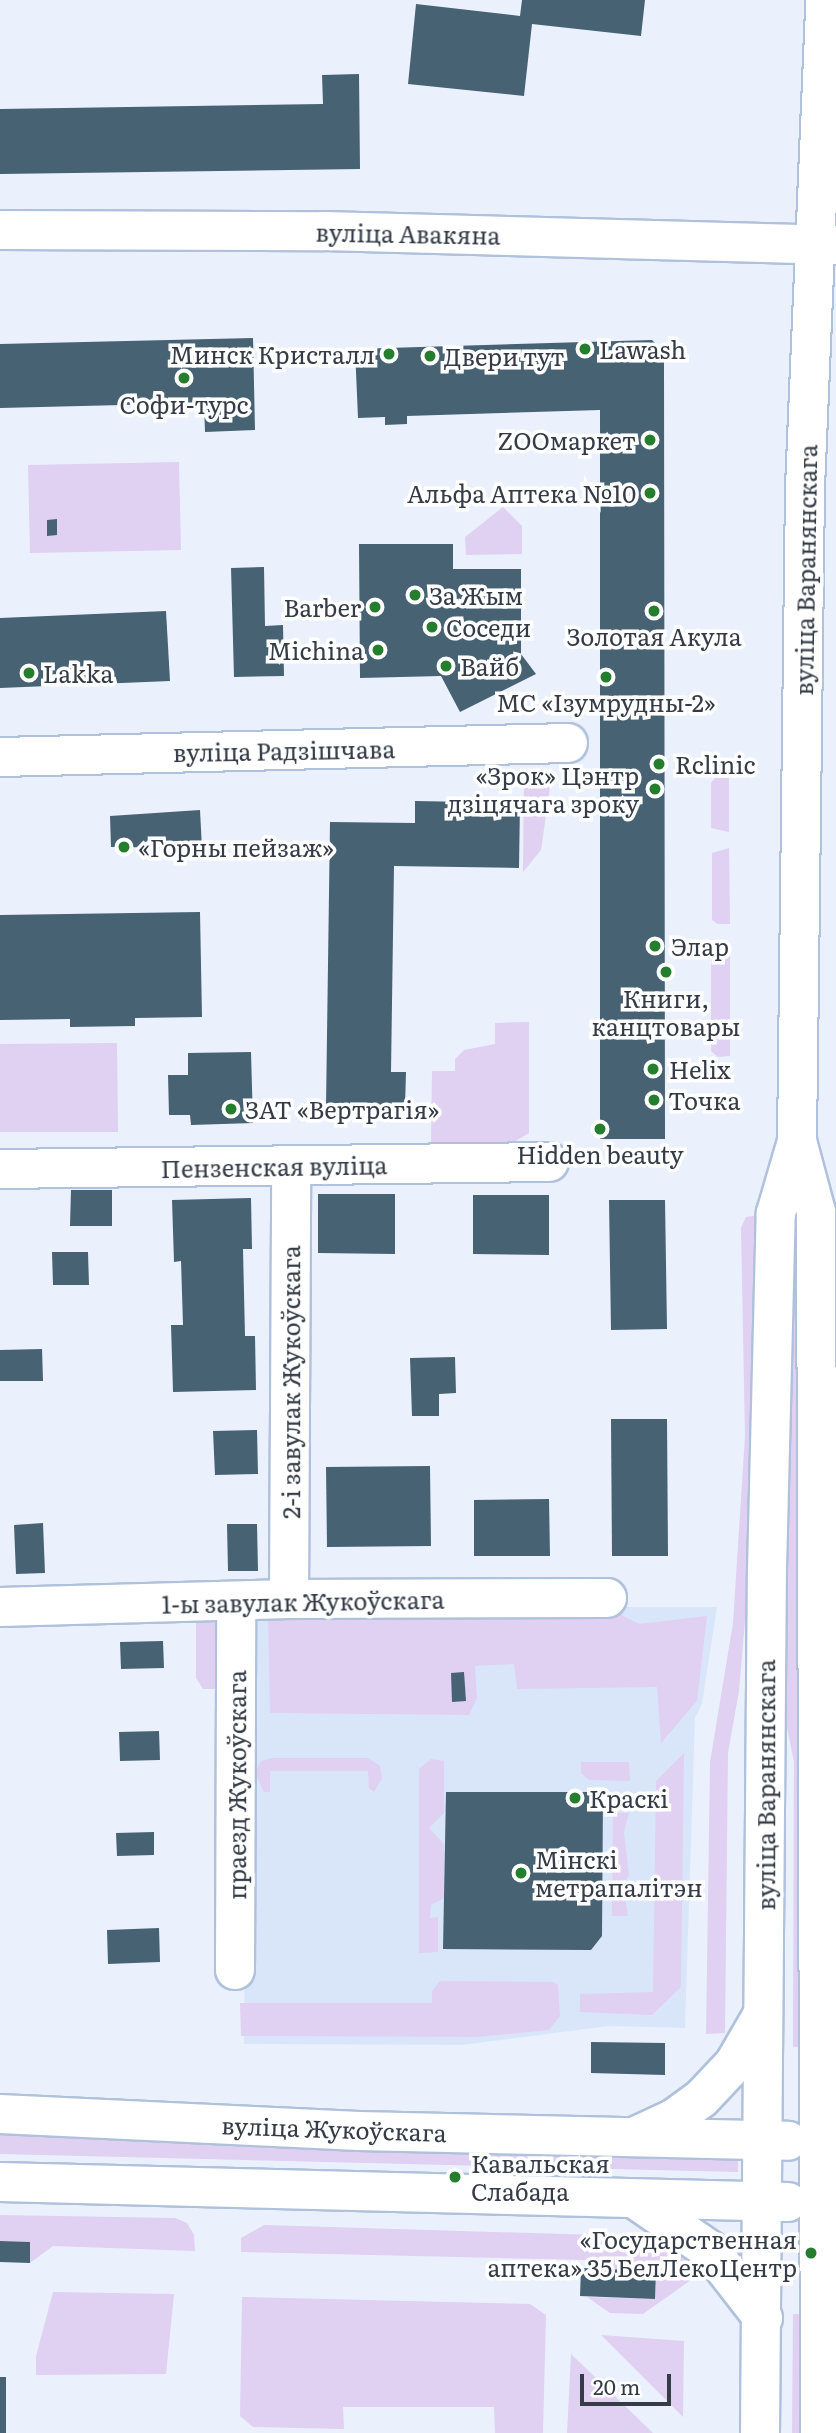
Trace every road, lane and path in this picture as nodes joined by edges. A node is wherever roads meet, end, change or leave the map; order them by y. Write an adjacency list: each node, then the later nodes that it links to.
1 (825, 0): 3 (main road, вуліца Варанянскага)
2 (0, 230): 3 (main road, вуліца Авакяна)
3 (826, 243): 6 (main road, вуліца Варанянскага)
4 (568, 743): 5 (main road, вуліца Радзішчава)
5 (0, 757)
6 (797, 1141): 15 (main road, вуліца Варанянскага); 16 (main road, вуліца Варанянскага)
7 (549, 1162): 8 (main road, Пензенская вуліца)
8 (291, 1165): 9 (main road, Пензенская вуліца); 11 (main road, 2-і завулак Жукоўскага)
9 (0, 1169)
10 (607, 1598): 11 (main road, 1-ы завулак Жукоўскага)
11 (289, 1599): 12 (main road, 1-ы завулак Жукоўскага)
12 (236, 1601): 13 (main road, 1-ы завулак Жукоўскага); 14 (main road, праезд Жукоўскага)
13 (0, 1607)
14 (235, 1970)
15 (765, 2010): 18 (main road); 19 (main road, вуліца Варанянскага)
16 (828, 2038): 20 (main road, вуліца Варанянскага)
17 (0, 2114): 18 (main road, вуліца Жукоўскага)
18 (634, 2137): 19 (main road, вуліца Жукоўскага)
19 (764, 2141): 20 (main road, вуліца Жукоўскага); 23 (main road, вуліца Варанянскага)
20 (828, 2143): 24 (main road, вуліца Варанянскага)
21 (0, 2182): 22 (main road)
22 (633, 2198): 23 (main road); 25 (main road)
23 (764, 2202): 24 (main road); 25 (main road, вуліца Варанянскага)
24 (828, 2204): 26 (main road, вуліца Варанянскага)
25 (763, 2318): 27 (main road, вуліца Варанянскага)
26 (828, 2318): 28 (main road, вуліца Варанянскага)
27 (760, 2433)
28 (820, 2433)

